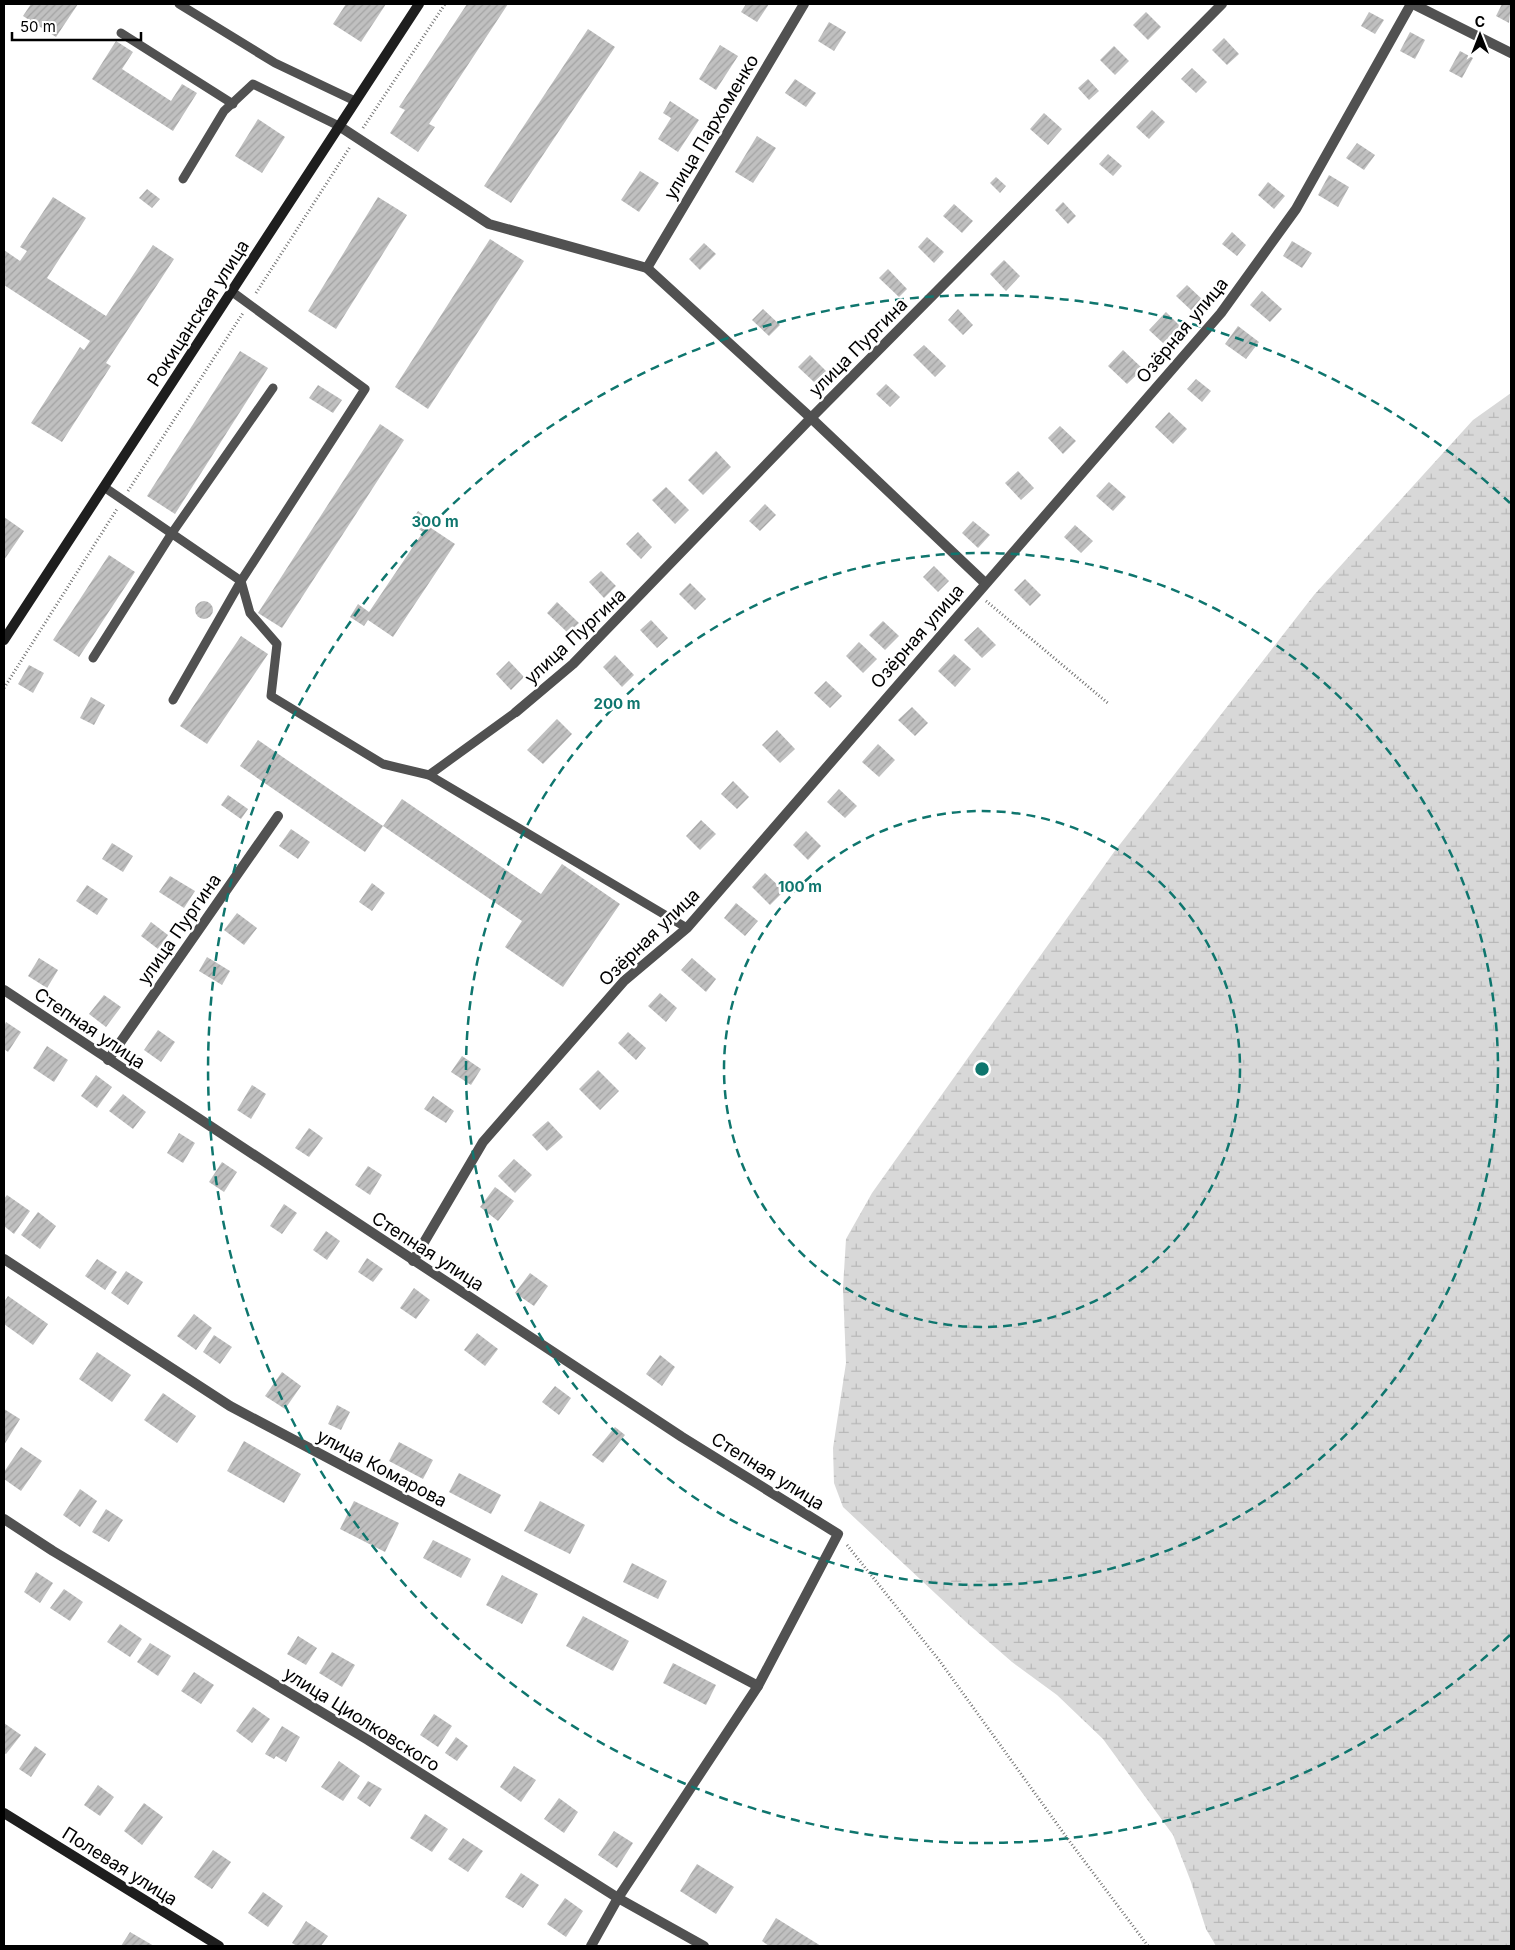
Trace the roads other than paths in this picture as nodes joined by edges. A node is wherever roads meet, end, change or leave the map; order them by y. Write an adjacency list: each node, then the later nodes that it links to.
1 (179, 4): 8 (lane)
2 (419, 4): 8 (street, Рокицанская улица)
3 (804, 4): 12 (street, улица Пархоменко)
4 (1222, 4): 15 (street, улица Пургина)
5 (1412, 4): 7 (street); 19 (street, Озёрная улица)
6 (121, 33): 9 (lane)
7 (1511, 53)
8 (355, 102): 10 (street, Рокицанская улица)
9 (233, 104): 10 (lane); 11 (lane)
10 (339, 126): 12 (street); 13 (street, Рокицанская улица)
11 (183, 179)
12 (647, 268): 15 (street)
13 (231, 291): 16 (street, Рокицанская улица); 18 (lane)
14 (273, 388): 17 (lane)
15 (811, 418): 19 (street); 23 (street, улица Пургина)
16 (104, 487): 17 (lane); 20 (street, Рокицанская улица)
17 (172, 533): 18 (lane); 21 (lane)
18 (241, 581): 22 (lane); 24 (lane)
19 (985, 583): 26 (street, Озёрная улица)
20 (4, 640)
21 (93, 658)
22 (173, 700)
23 (516, 712): 24 (lane)
24 (429, 774): 26 (lane)
25 (278, 816): 28 (street, улица Пургина)
26 (687, 928): 30 (street, Озёрная улица)
27 (4, 990): 28 (street, Степная улица)
28 (108, 1060): 30 (street, Степная улица)
29 (4, 1259): 32 (street, улица Комарова)
30 (413, 1261): 32 (street, Степная улица)
31 (4, 1519): 34 (street, улица Циолковского)
32 (758, 1686): 34 (street)
33 (4, 1814): 35 (street, Полевая улица)
34 (618, 1898): 36 (street); 37 (street, улица Циолковского)
35 (219, 1946)
36 (591, 1946)
37 (704, 1946)

